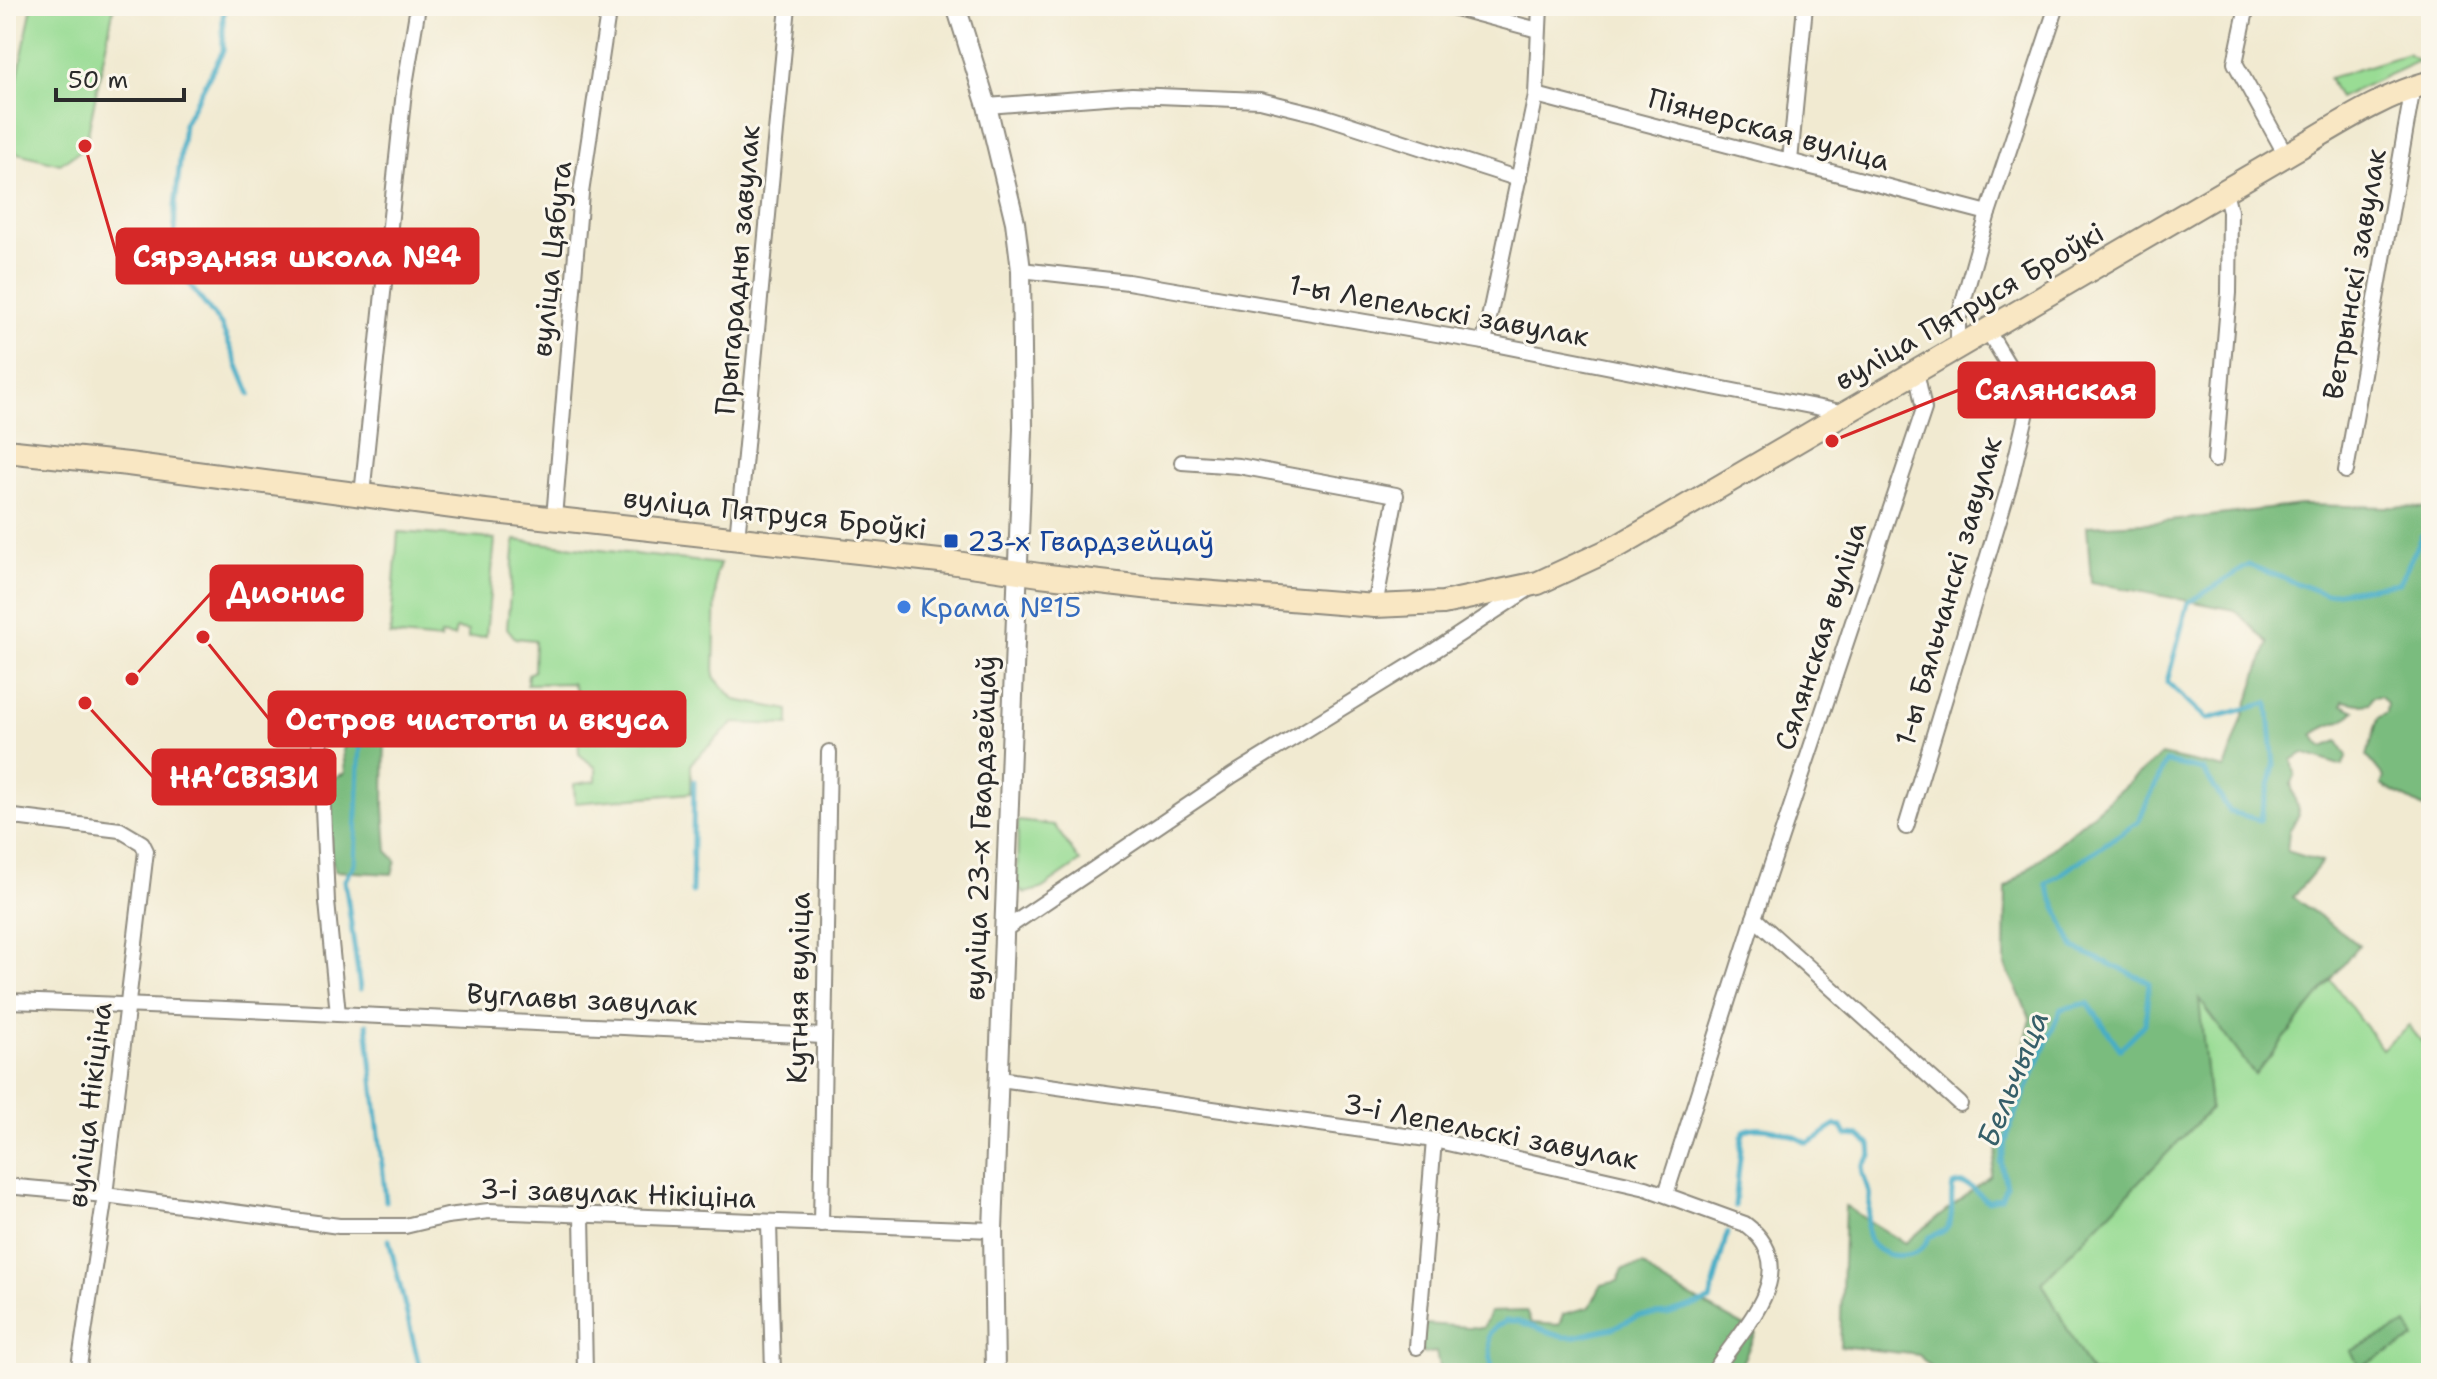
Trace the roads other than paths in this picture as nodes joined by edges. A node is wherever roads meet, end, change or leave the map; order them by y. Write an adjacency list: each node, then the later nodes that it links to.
1 (418, 6): 29 (street)
2 (609, 6): 30 (street, вуліца Цябута)
3 (788, 6): 31 (street, Прыгарадны завулак)
4 (956, 6): 13 (street, вуліца 23-х Гвардзейцаў)
5 (1448, 6): 10 (street)
6 (1540, 6): 10 (street)
7 (1805, 6): 15 (street)
8 (2057, 6): 18 (street)
9 (2247, 6): 14 (street)
10 (1538, 30): 12 (street)
11 (2422, 85): 14 (main road, вуліца Пятруся Броўкі); 28 (street, Ветрынскі завулак)
12 (1536, 95): 15 (street, Піянерская вуліца); 16 (street)
13 (987, 106): 16 (street); 19 (street, вуліца 23-х Гвардзейцаў)
14 (2286, 155): 17 (main road, вуліца Пятруся Броўкі)
15 (1790, 161): 18 (street, Піянерская вуліца)
16 (1519, 179): 21 (street)
17 (2225, 191): 20 (main road, вуліца Пятруся Броўкі); 26 (street)
18 (1988, 213): 22 (street)
19 (1021, 270): 21 (street, 1-ы Лепельскі завулак); 32 (street, вуліца 23-х Гвардзейцаў)
20 (1986, 328): 22 (main road, вуліца Пятруся Броўкі); 38 (street, 1-ы Бяльчанскі завулак)
21 (1484, 342): 24 (street, 1-ы Лепельскі завулак)
22 (1958, 345): 23 (main road, вуліца Пятруся Броўкі)
23 (1916, 371): 24 (main road, вуліца Пятруся Броўкі); 39 (street, Сялянская вуліца)
24 (1846, 413): 33 (main road, вуліца Пятруся Броўкі)
25 (6, 451): 29 (main road, вуліца Пятруся Броўкі)
26 (2215, 460)
27 (1182, 462): 34 (street)
28 (2346, 471)
29 (362, 495): 30 (main road, вуліца Пятруся Броўкі)
30 (554, 518): 31 (main road, вуліца Пятруся Броўкі)
31 (737, 539): 32 (main road, вуліца Пятруся Броўкі)
32 (1017, 572): 34 (main road, вуліца Пятруся Броўкі); 40 (street, вуліца 23-х Гвардзейцаў)
33 (1538, 583): 34 (main road, вуліца Пятруся Броўкі); 40 (street, вуліца Пятруся Броўкі)
34 (1375, 606)
35 (319, 712): 43 (street)
36 (829, 752): 44 (street, Кутняя вуліца)
37 (6, 816): 42 (street, вуліца Нікіціна)
38 (1906, 827)
39 (1754, 918): 46 (street); 49 (street, Сялянская вуліца)
40 (1004, 930): 45 (street, вуліца 23-х Гвардзейцаў)
41 (6, 1001): 42 (street, Вуглавы завулак)
42 (127, 1005): 43 (street, Вуглавы завулак); 50 (street, вуліца Нікіціна)
43 (338, 1014): 44 (street, Вуглавы завулак)
44 (823, 1036): 53 (street, Кутняя вуліца)
45 (1000, 1079): 47 (street, 3-і Лепельскі завулак); 54 (street, вуліца 23-х Гвардзейцаў)
46 (1960, 1104)
47 (1434, 1140): 49 (street, 3-і Лепельскі завулак); 55 (street)
48 (6, 1186): 50 (street, 3-і завулак Нікіціна)
49 (1666, 1194): 60 (street, 3-і Лепельскі завулак)
50 (105, 1195): 51 (street, 3-і завулак Нікіціна); 56 (street, вуліца Нікіціна)
51 (582, 1215): 52 (street, 3-і завулак Нікіціна); 57 (street)
52 (769, 1223): 53 (street, 3-і завулак Нікіціна); 58 (street)
53 (821, 1224): 54 (street, 3-і завулак Нікіціна)
54 (993, 1230): 59 (street, вуліца 23-х Гвардзейцаў)
55 (1417, 1347)
56 (78, 1373)
57 (585, 1373)
58 (773, 1373)
59 (995, 1373)
60 (1713, 1373)

